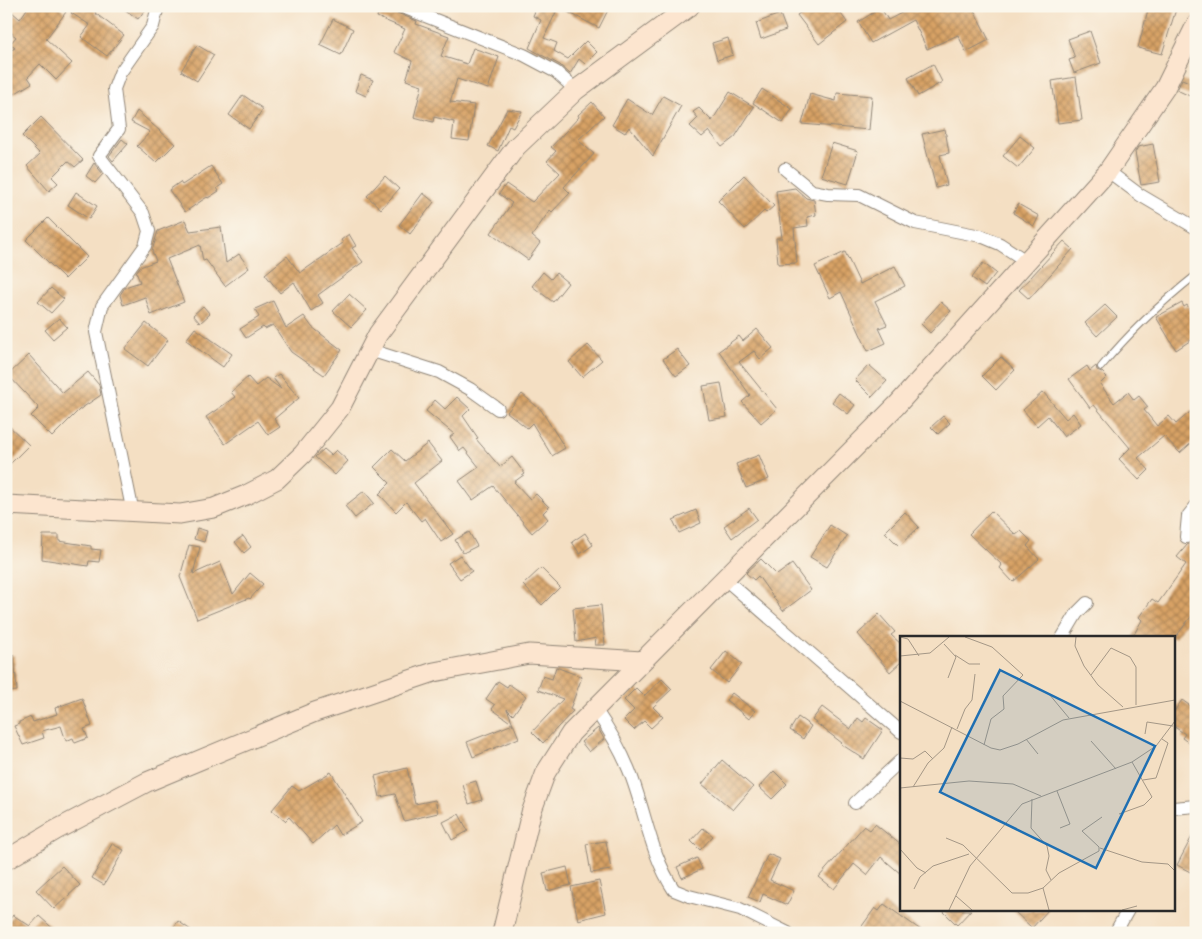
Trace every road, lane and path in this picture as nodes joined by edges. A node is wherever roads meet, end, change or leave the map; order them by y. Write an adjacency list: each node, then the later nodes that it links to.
1 (158, 6): 16 (street)
2 (400, 6): 5 (street)
3 (690, 6): 5 (main road)
4 (1196, 24): 7 (main road)
5 (576, 90): 11 (main road)
6 (785, 169): 9 (street)
7 (1108, 171): 8 (street); 9 (main road)
8 (1196, 228)
9 (1026, 261): 18 (main road)
10 (1196, 275): 12 (lane)
11 (370, 350): 13 (street); 16 (main road)
12 (1101, 366)
13 (498, 410)
14 (6, 505): 16 (main road)
15 (1196, 506): 17 (street)
16 (133, 513)
17 (1186, 537)
18 (725, 579): 21 (main road); 23 (street)
19 (1087, 603): 20 (street)
20 (1063, 636)
21 (642, 662): 22 (main road); 28 (main road)
22 (595, 709): 30 (main road); 31 (street)
23 (900, 731)
24 (900, 761): 25 (street)
25 (854, 803)
26 (1196, 806): 27 (street)
27 (1174, 808)
28 (6, 860)
29 (1127, 912): 32 (street)
30 (502, 933)
31 (788, 933)
32 (1116, 933)

